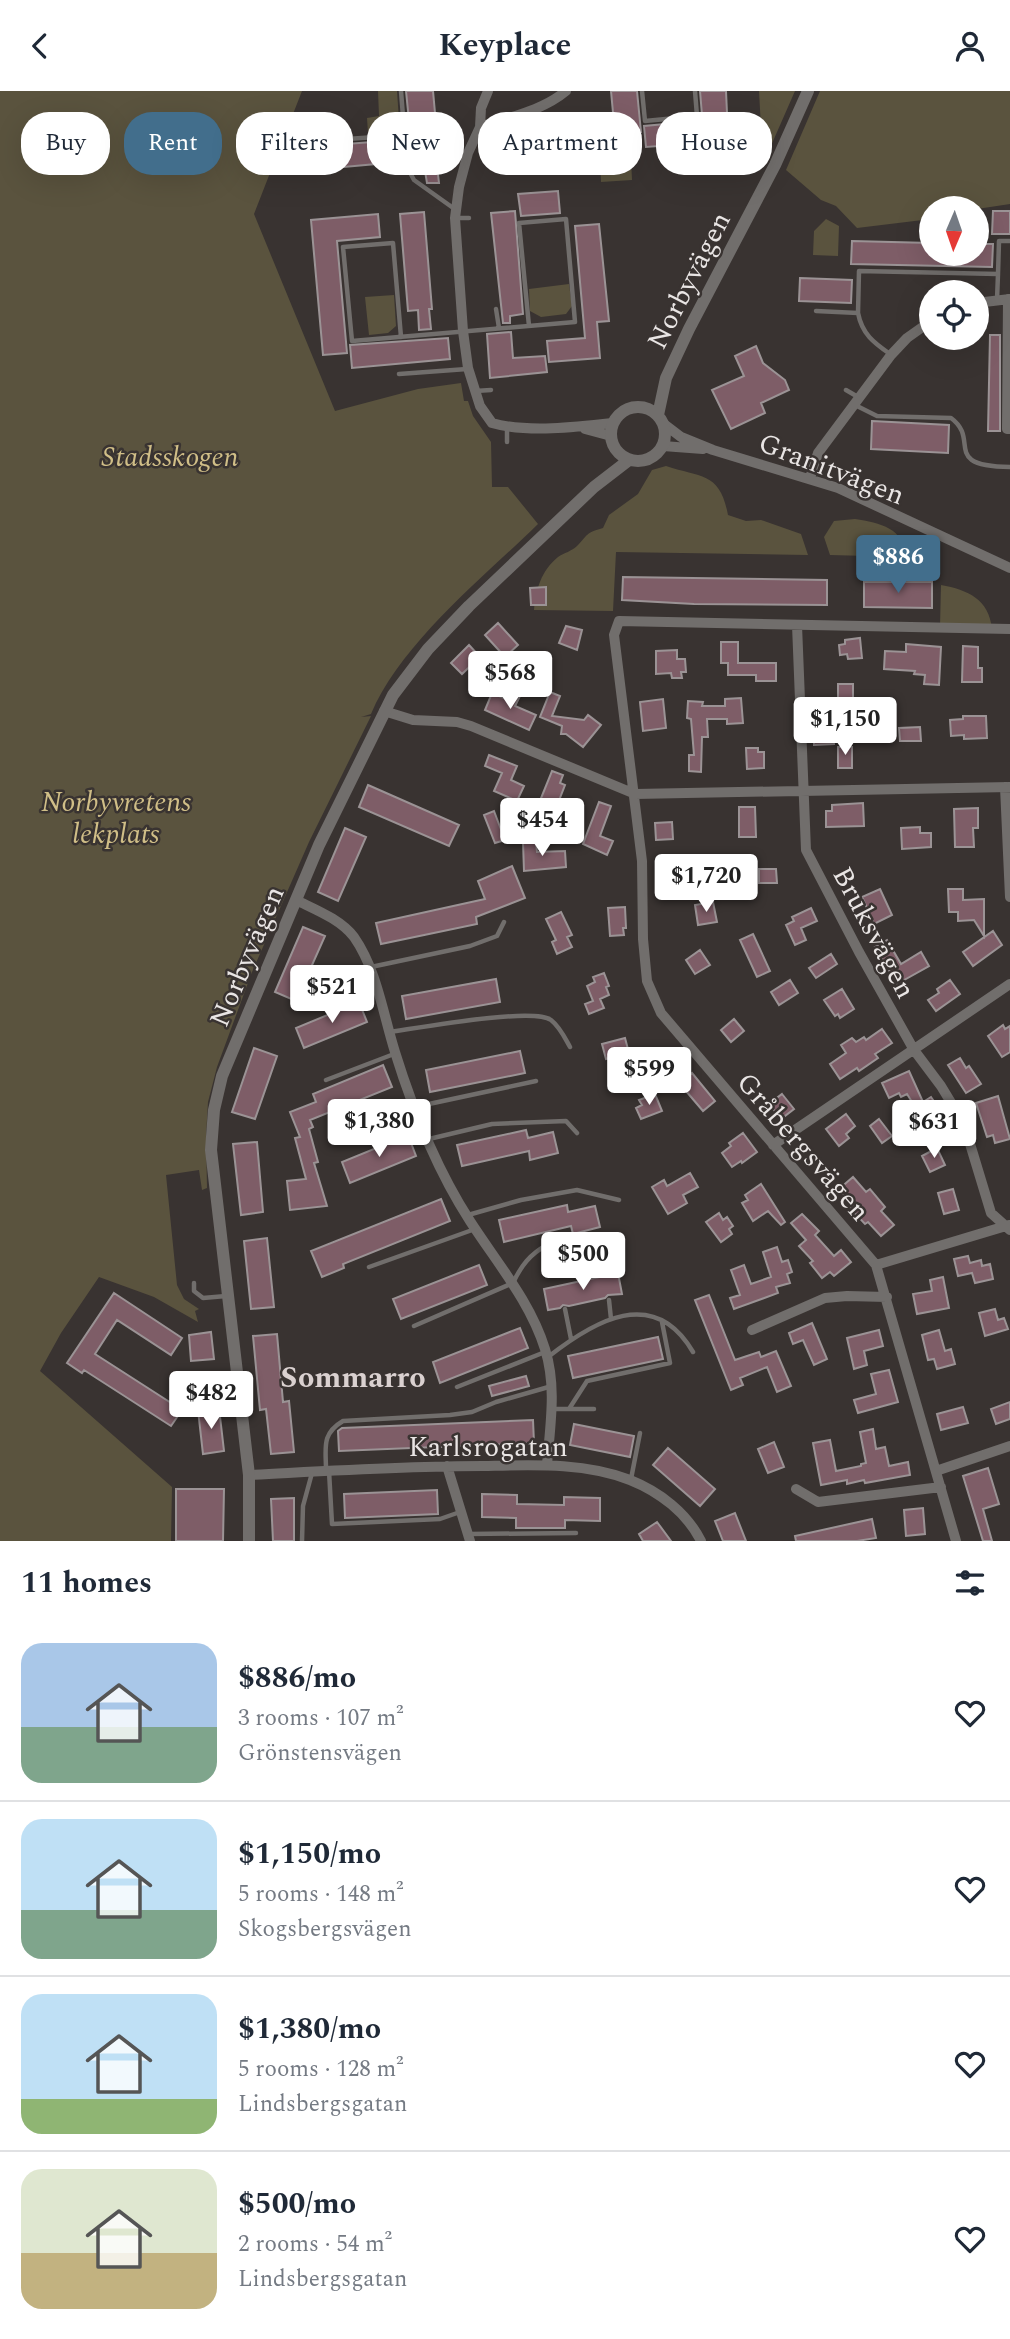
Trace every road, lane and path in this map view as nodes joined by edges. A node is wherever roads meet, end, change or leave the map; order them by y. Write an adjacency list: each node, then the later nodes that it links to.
1 (401, 91): 7 (lane)
2 (488, 91): 8 (street)
3 (566, 91): 9 (street)
4 (642, 91): 5 (lane)
5 (695, 91)
6 (808, 91): 30 (street, Norbyvägen)
7 (402, 112)
8 (481, 112)
9 (527, 112)
10 (478, 131): 12 (street)
11 (411, 175): 12 (lane)
12 (455, 214): 13 (lane); 25 (street)
13 (469, 218)
14 (1010, 241): 15 (lane)
15 (998, 263): 16 (lane); 17 (lane)
16 (1005, 263)
17 (998, 274): 18 (lane); 21 (lane)
18 (1005, 299): 38 (street)
19 (496, 309): 23 (lane)
20 (816, 311): 21 (lane)
21 (858, 313): 27 (lane)
22 (528, 326): 22 (lane); 23 (lane)
23 (499, 328): 25 (lane)
24 (919, 330): 27 (street)
25 (463, 331): 26 (lane); 28 (street)
26 (401, 337): 26 (lane)
27 (891, 355): 34 (street)
28 (468, 368): 29 (lane); 33 (street)
29 (399, 374)
30 (666, 378): 35 (street, Norbyvägen); 36 (street, Norbyvägen)
31 (491, 390): 33 (lane)
32 (846, 390): 34 (lane)
33 (474, 391): 37 (street)
34 (857, 401): 45 (lane); 46 (street)
35 (642, 407): 36 (street); 39 (street)
36 (661, 419): 41 (street); 43 (street, Granitvägen)
37 (507, 426): 39 (street); 40 (lane)
38 (1010, 429)
39 (612, 430): 42 (street)
40 (507, 442)
41 (663, 446): 43 (street, Granitvägen); 44 (street)
42 (615, 450): 44 (street); 47 (street, Norbyvägen)
43 (713, 450): 46 (street, Granitvägen)
44 (629, 460): 47 (street, Norbyvägen)
45 (1010, 467)
46 (810, 478): 48 (street, Granitvägen)
47 (594, 488): 51 (street, Norbyvägen)
48 (1010, 568)
49 (797, 625): 50 (street); 53 (street, Bruksvägen); 54 (street, Gråbergsvägen)
50 (1010, 629)
51 (384, 711): 54 (street); 56 (street, Norbyvägen)
52 (1008, 787): 53 (street); 55 (street)
53 (802, 792): 54 (street); 62 (street, Bruksvägen)
54 (635, 794): 69 (street, Gråbergsvägen)
55 (1010, 897)
56 (296, 900): 58 (street); 81 (street, Norbyvägen)
57 (504, 922): 58 (lane)
58 (370, 967): 60 (street)
59 (1010, 983): 62 (street)
60 (389, 1032): 61 (lane); 63 (street)
61 (570, 1047)
62 (914, 1050): 69 (street); 72 (street, Bruksvägen)
63 (395, 1053): 64 (lane); 66 (street)
64 (326, 1080)
65 (536, 1081): 66 (lane)
66 (414, 1107): 68 (street)
67 (577, 1133): 68 (lane)
68 (428, 1140): 71 (street)
69 (773, 1145): 76 (street, Gråbergsvägen)
70 (619, 1200): 71 (lane)
71 (467, 1215): 73 (street)
72 (1008, 1227): 76 (street)
73 (476, 1229): 77 (lane); 80 (street)
74 (598, 1236): 75 (lane)
75 (573, 1257): 78 (lane); 80 (lane)
76 (876, 1265): 82 (street, Gråbergsvägen)
77 (369, 1267)
78 (578, 1278)
79 (194, 1283): 81 (lane)
80 (513, 1283): 87 (lane); 91 (street)
81 (227, 1296): 104 (street, Norbyvägen)
82 (887, 1297): 88 (street); 102 (street, Gråbergsvägen)
83 (609, 1300): 85 (lane)
84 (565, 1309): 89 (lane)
85 (611, 1319): 86 (lane); 89 (lane)
86 (662, 1321): 90 (lane); 95 (lane)
87 (414, 1326)
88 (752, 1330)
89 (571, 1339): 91 (lane)
90 (693, 1352)
91 (547, 1355): 92 (street); 93 (lane)
92 (553, 1386): 94 (street); 101 (lane)
93 (457, 1387)
94 (552, 1409): 95 (lane); 99 (street)
95 (569, 1409): 96 (lane)
96 (594, 1409)
97 (640, 1433): 105 (lane)
98 (1010, 1447): 102 (street)
99 (547, 1465): 100 (street, Karlsrogatan); 105 (street, Karlsrogatan)
100 (447, 1466): 101 (street, Karlsrogatan); 108 (street)
101 (328, 1471): 103 (street, Karlsrogatan); 108 (lane)
102 (936, 1471): 106 (street, Gråbergsvägen)
103 (312, 1472): 104 (street, Karlsrogatan); 112 (lane)
104 (249, 1475): 111 (street, Norbyvägen)
105 (631, 1480): 113 (street, Karlsrogatan)
106 (941, 1487): 107 (street); 114 (street, Gråbergsvägen)
107 (796, 1489)
108 (461, 1512): 110 (street)
109 (576, 1533): 110 (lane)
110 (468, 1537)
111 (249, 1541)
112 (302, 1541)
113 (701, 1541)
114 (956, 1541)

